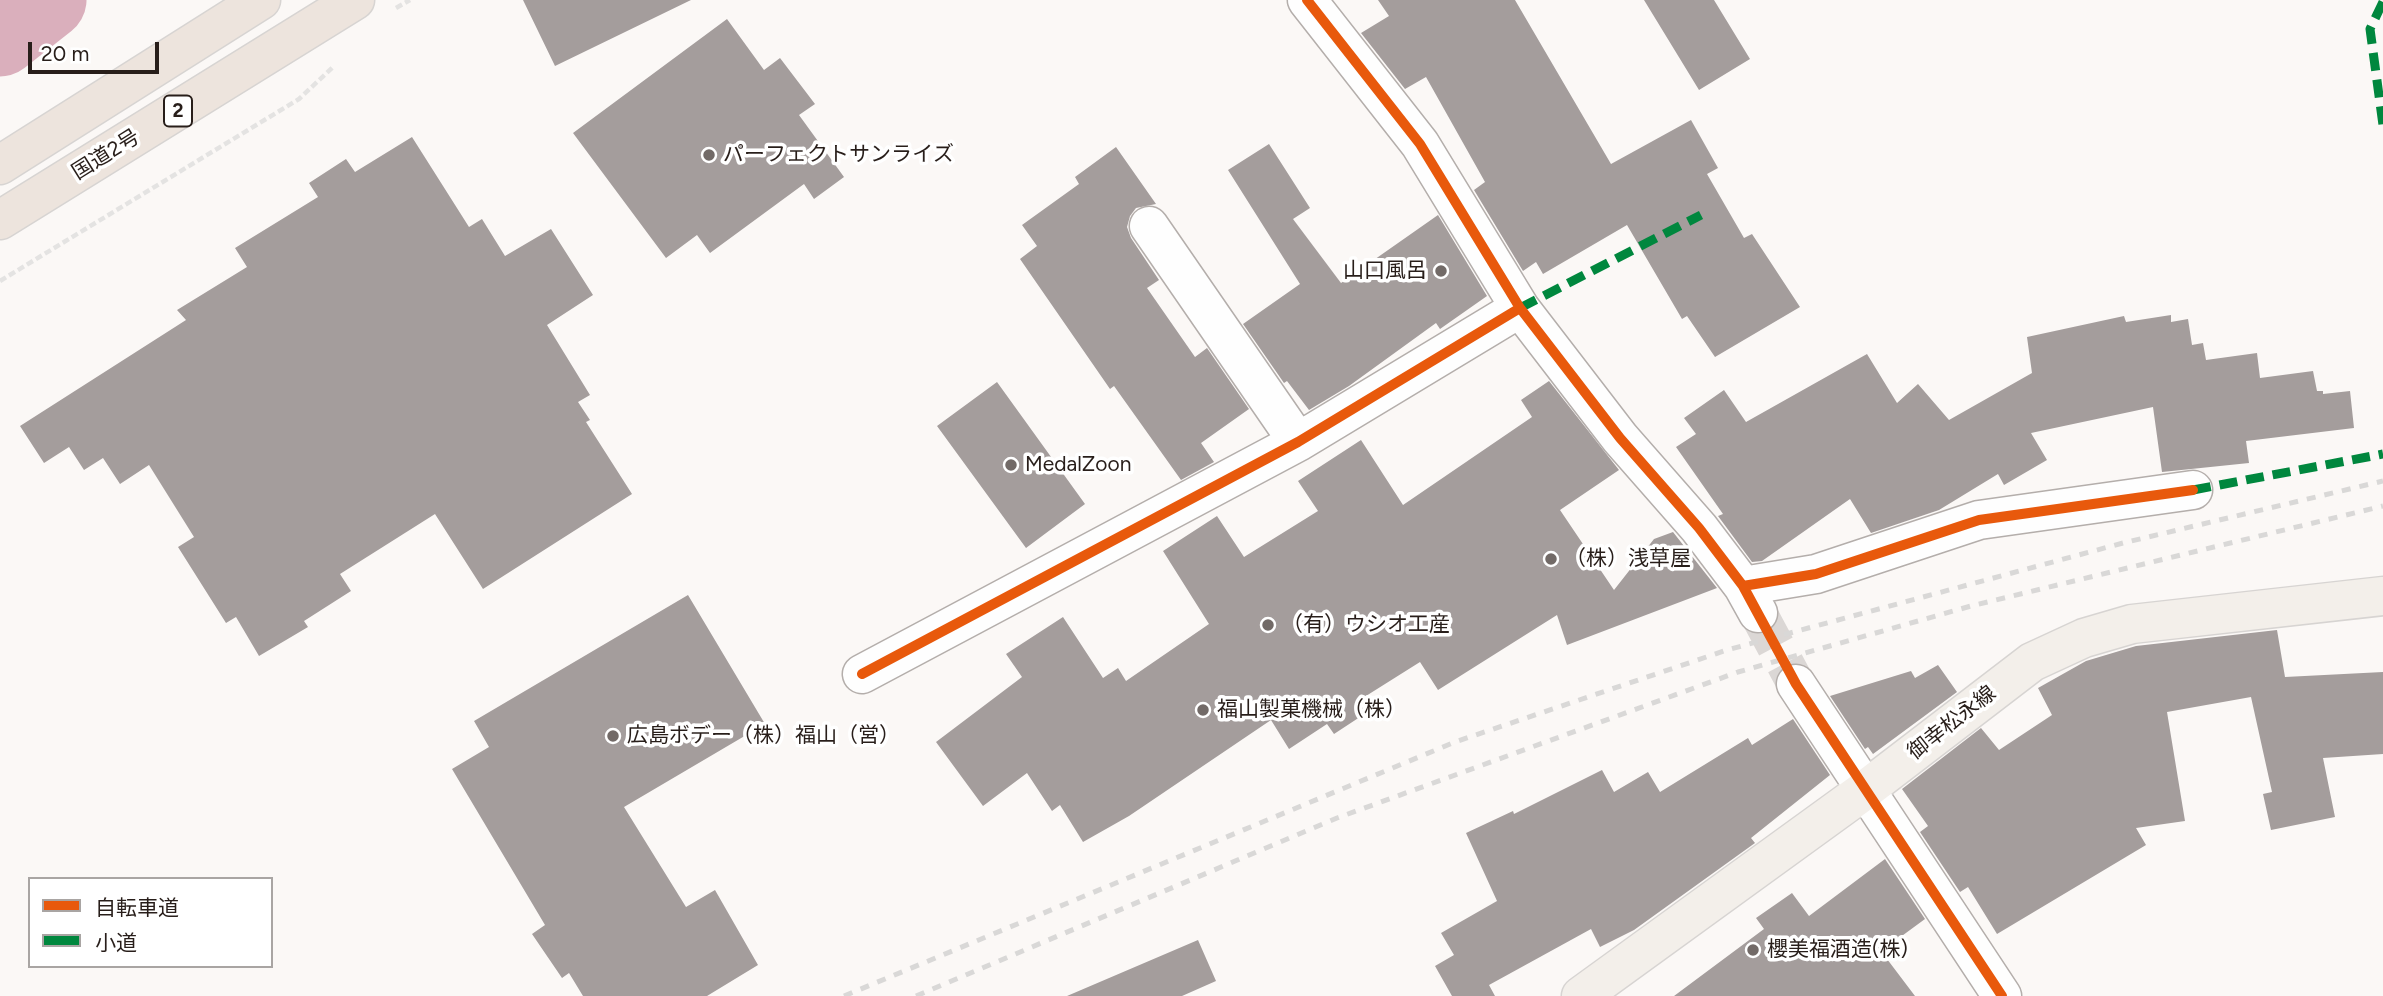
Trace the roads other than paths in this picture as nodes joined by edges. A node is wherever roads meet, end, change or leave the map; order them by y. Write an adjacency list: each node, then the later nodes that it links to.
1 (261, 0): 4 (highway, 2)
2 (355, 0): 5 (highway, 国道2号 / 2)
3 (1307, 0): 7 (street)
4 (0, 165)
5 (0, 220)
6 (1149, 226): 8 (street)
7 (1520, 308): 8 (street); 9 (street)
8 (1298, 442): 11 (street)
9 (2193, 490)
10 (2383, 596): 13 (main road, 御幸松永線)
11 (862, 674)
12 (1796, 684): 13 (street)
13 (1865, 790): 14 (main road, 御幸松永線); 15 (street)
14 (1581, 996)
15 (2002, 996)

